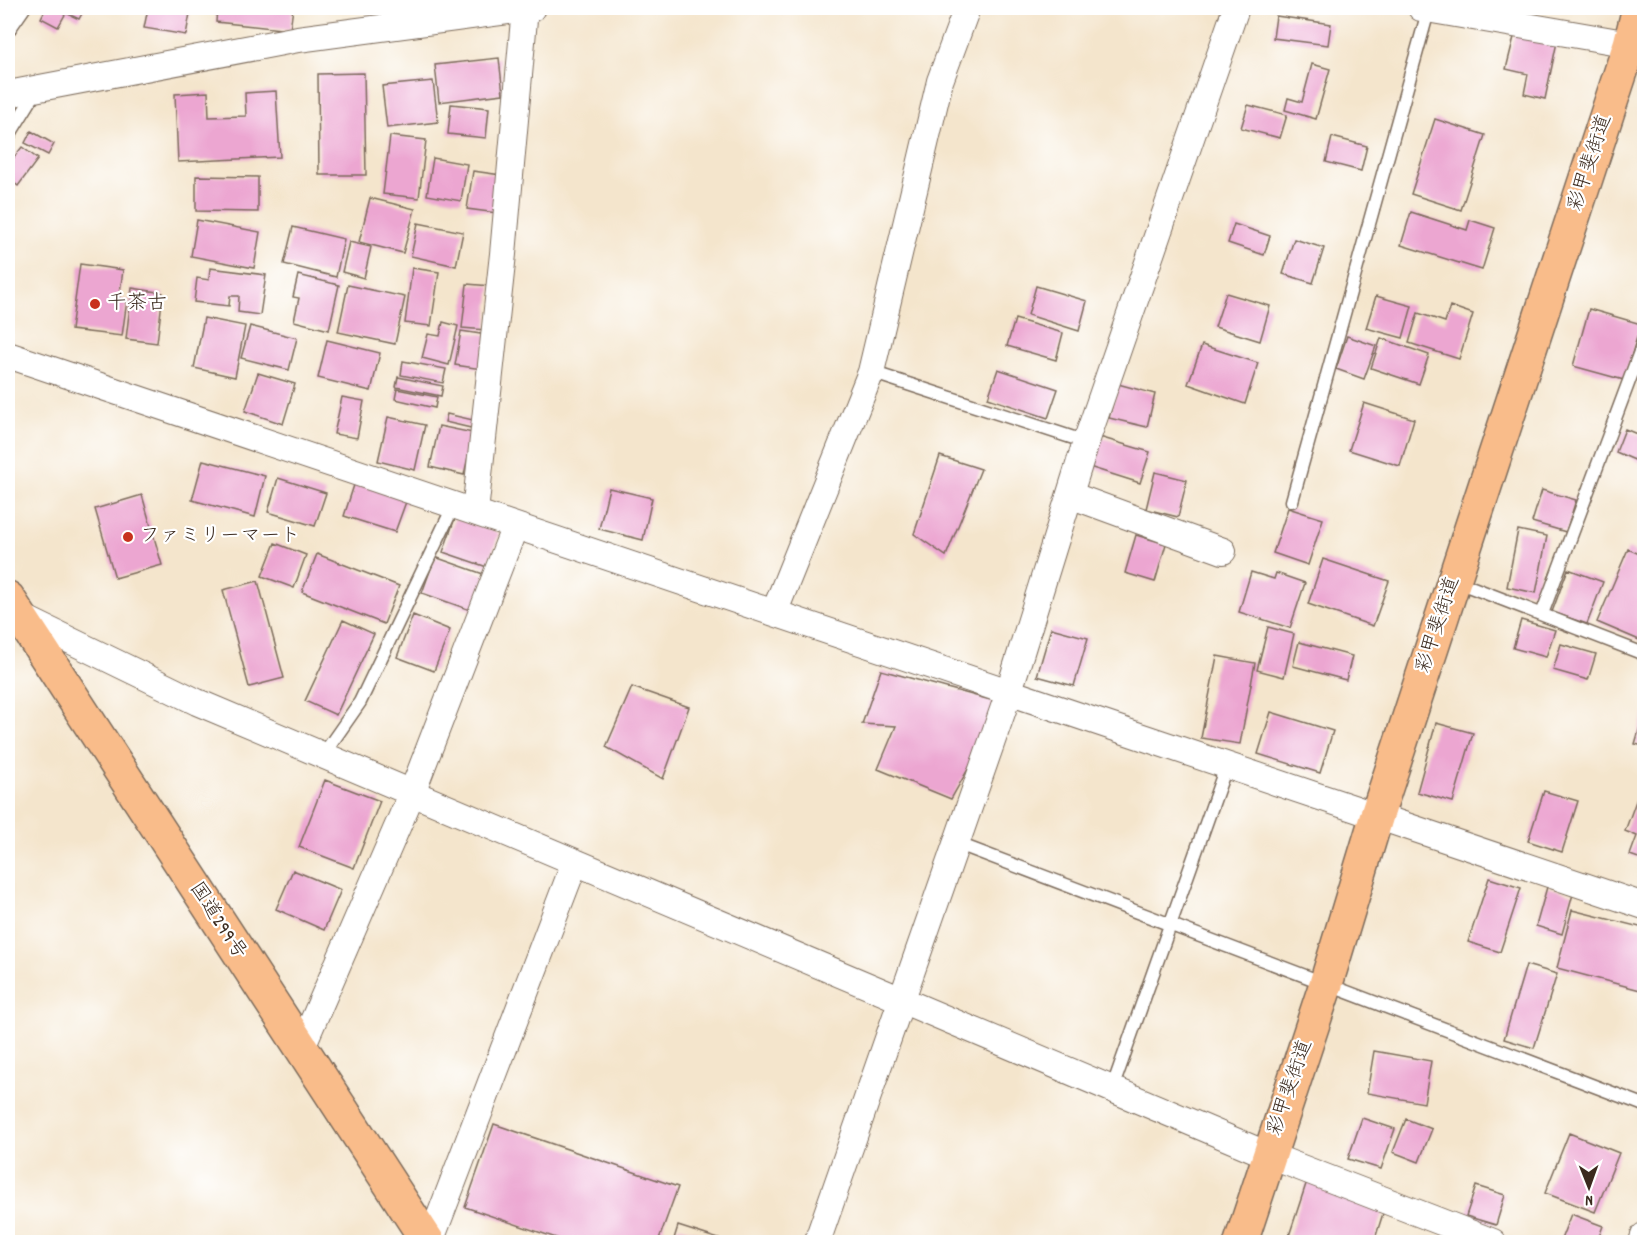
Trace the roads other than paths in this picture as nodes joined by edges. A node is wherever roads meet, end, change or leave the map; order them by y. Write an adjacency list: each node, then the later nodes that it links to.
1 (24, 8): 8 (lane)
2 (527, 8): 10 (street); 19 (street)
3 (967, 8): 15 (street)
4 (1236, 8): 16 (street)
5 (1421, 8): 6 (street)
6 (1429, 8): 9 (street); 18 (lane)
7 (1639, 8): 9 (highway, 彩甲斐街道)
8 (8, 31)
9 (1630, 44): 22 (highway, 彩甲斐街道)
10 (38, 89): 11 (street); 12 (lane)
11 (8, 94)
12 (8, 137)
13 (1644, 341): 25 (lane)
14 (8, 355): 19 (street)
15 (871, 372): 16 (lane); 24 (street)
16 (1086, 442): 17 (street)
17 (1070, 495): 21 (street); 27 (street)
18 (1292, 501)
19 (464, 509): 20 (street); 28 (lane)
20 (515, 526): 24 (street); 30 (street)
21 (1223, 551)
22 (1454, 580): 25 (lane); 31 (highway, 彩甲斐街道)
23 (13, 607): 28 (street); 38 (highway, 国道299号)
24 (774, 613): 27 (street)
25 (1542, 614): 26 (lane)
26 (1644, 654)
27 (1009, 691): 29 (street); 32 (street)
28 (323, 755): 30 (street)
29 (1227, 764): 31 (street); 35 (lane)
30 (412, 793): 33 (street); 38 (street)
31 (1377, 815): 34 (street); 36 (highway, 彩甲斐街道)
32 (956, 843): 35 (lane); 37 (street)
33 (575, 862): 37 (street); 44 (street)
34 (1644, 906)
35 (1170, 925): 36 (lane); 39 (lane)
36 (1326, 984): 40 (lane); 41 (highway, 彩甲斐街道)
37 (902, 1000): 39 (street); 45 (street)
38 (301, 1049): 44 (highway, 国道299号)
39 (1112, 1089): 41 (street)
40 (1644, 1105)
41 (1268, 1155): 43 (street); 46 (highway, 彩甲斐街道)
42 (1644, 1236): 47 (street)
43 (1482, 1240)
44 (429, 1242)
45 (817, 1242)
46 (1241, 1242)
47 (1642, 1242)

